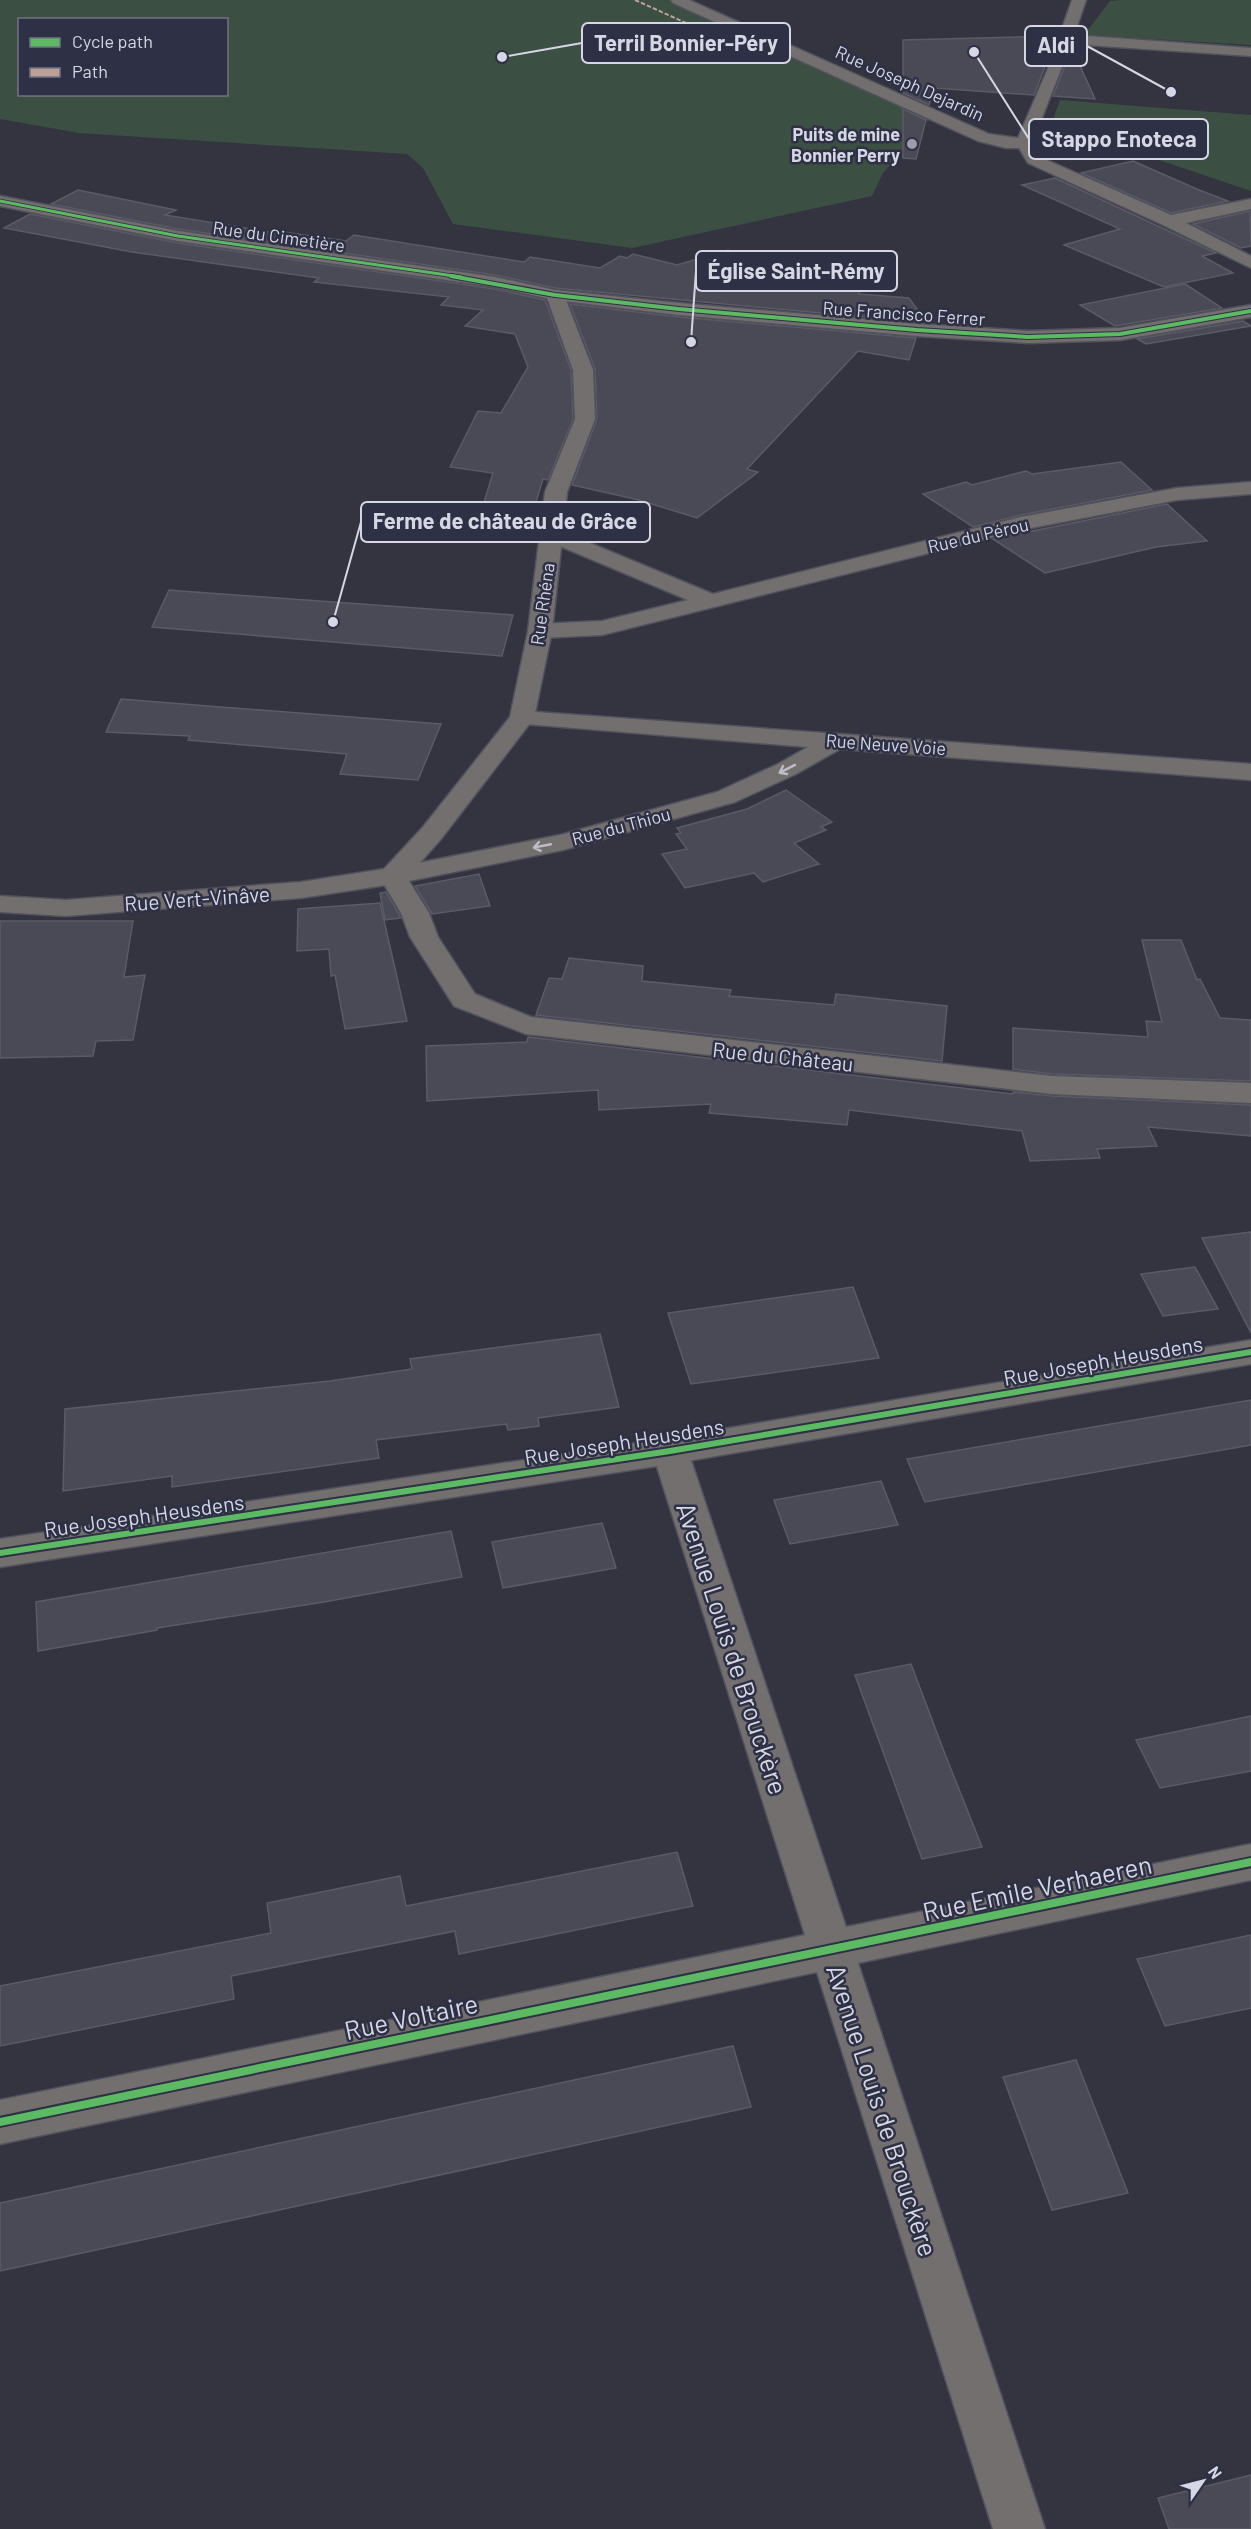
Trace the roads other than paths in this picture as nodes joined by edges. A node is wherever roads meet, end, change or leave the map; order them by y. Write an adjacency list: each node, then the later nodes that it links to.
1 (678, 0): 5 (street, Rue Joseph Dejardin)
2 (1079, 0): 3 (street)
3 (1065, 39): 4 (street); 5 (street)
4 (1251, 52)
5 (1024, 143): 8 (street)
6 (0, 201): 10 (street, Rue du Cimetière)
7 (1251, 204): 8 (street)
8 (1169, 221): 9 (street)
9 (1251, 263)
10 (555, 294): 11 (street, Rue Francisco Ferrer); 13 (street, Rue Rhéna)
11 (1251, 311)
12 (1251, 488): 14 (street, Rue du Pérou)
13 (551, 534): 14 (street); 15 (street, Rue Rhéna)
14 (709, 600): 15 (street, Rue du Pérou)
15 (540, 631): 16 (street, Rue Rhéna)
16 (522, 718): 17 (street, Rue Neuve Voie); 19 (street, Rue Rhéna)
17 (838, 740): 18 (street, Rue Neuve Voie); 19 (street, Rue du Thiou, one-way to 19)
18 (1251, 772)
19 (393, 876): 20 (street, Rue Vert-Vinâve); 21 (street, Rue du Château)
20 (0, 904)
21 (1251, 1093)
22 (1251, 1352): 23 (street, Rue Joseph Heusdens)
23 (670, 1451): 24 (street, Rue Joseph Heusdens); 26 (street, Avenue Louis de Brouckère)
24 (0, 1553)
25 (1251, 1862): 26 (street, Rue Emile Verhaeren)
26 (831, 1949): 27 (street, Rue Voltaire); 28 (street, Avenue Louis de Brouckère)
27 (0, 2122)
28 (1019, 2529)

